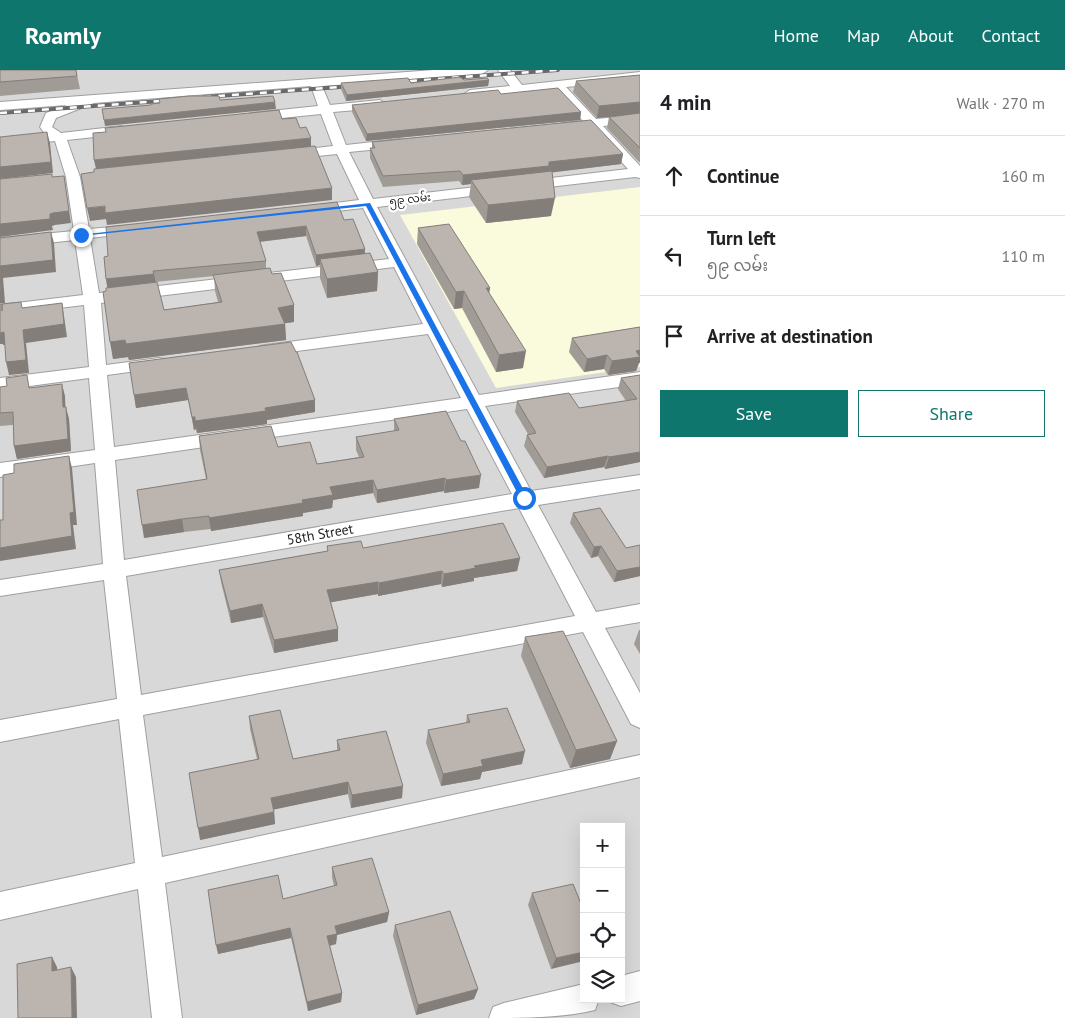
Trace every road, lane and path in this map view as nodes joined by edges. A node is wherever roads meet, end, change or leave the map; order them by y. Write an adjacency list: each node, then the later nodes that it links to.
1 (482, 70): 4 (street)
2 (504, 70): 6 (street)
3 (640, 76): 5 (street)
4 (315, 82): 7 (street); 13 (street)
5 (557, 86): 6 (street); 16 (street)
6 (519, 89): 8 (street)
7 (205, 91): 9 (street); 11 (street)
8 (460, 96)
9 (92, 99): 12 (street); 19 (street)
10 (392, 102): 13 (street)
11 (208, 105)
12 (0, 106)
13 (324, 110): 14 (street); 22 (street)
14 (240, 118)
15 (640, 119): 16 (street)
16 (593, 124): 18 (street); 24 (street)
17 (133, 128): 19 (street)
18 (554, 128)
19 (60, 137): 21 (street); 28 (street)
20 (409, 142): 22 (street)
21 (0, 143)
22 (341, 149): 23 (street); 25 (street)
23 (272, 156)
24 (640, 173): 25 (street, ၅၉ လမ်း)
25 (368, 204): 26 (street, ၅၉ လမ်း); 30 (street)
26 (298, 211)
27 (150, 227): 28 (street)
28 (81, 235): 29 (street); 31 (street)
29 (0, 243)
30 (400, 262): 31 (street); 33 (street)
31 (92, 300): 32 (street); 36 (street)
32 (0, 310)
33 (434, 328): 34 (street); 39 (street)
34 (246, 352)
35 (176, 361): 36 (street)
36 (97, 371): 38 (street); 40 (street)
37 (640, 378): 39 (street)
38 (0, 384)
39 (472, 400): 40 (street); 43 (street)
40 (105, 454): 41 (street); 44 (street)
41 (0, 470)
42 (640, 482): 43 (street, 58th Street)
43 (524, 498): 44 (street, 58th Street); 47 (street)
44 (114, 571): 45 (street, 58th Street); 48 (street)
45 (0, 588)
46 (640, 613): 47 (street)
47 (590, 622): 48 (street); 49 (street)
48 (130, 706): 50 (street); 52 (street)
49 (640, 717)
50 (0, 731)
51 (640, 766): 52 (street)
52 (150, 874): 53 (street); 57 (street)
53 (0, 906)
54 (640, 986): 55 (street)
55 (625, 990)
56 (580, 1000): 58 (street)
57 (167, 1018)
58 (504, 1018)

